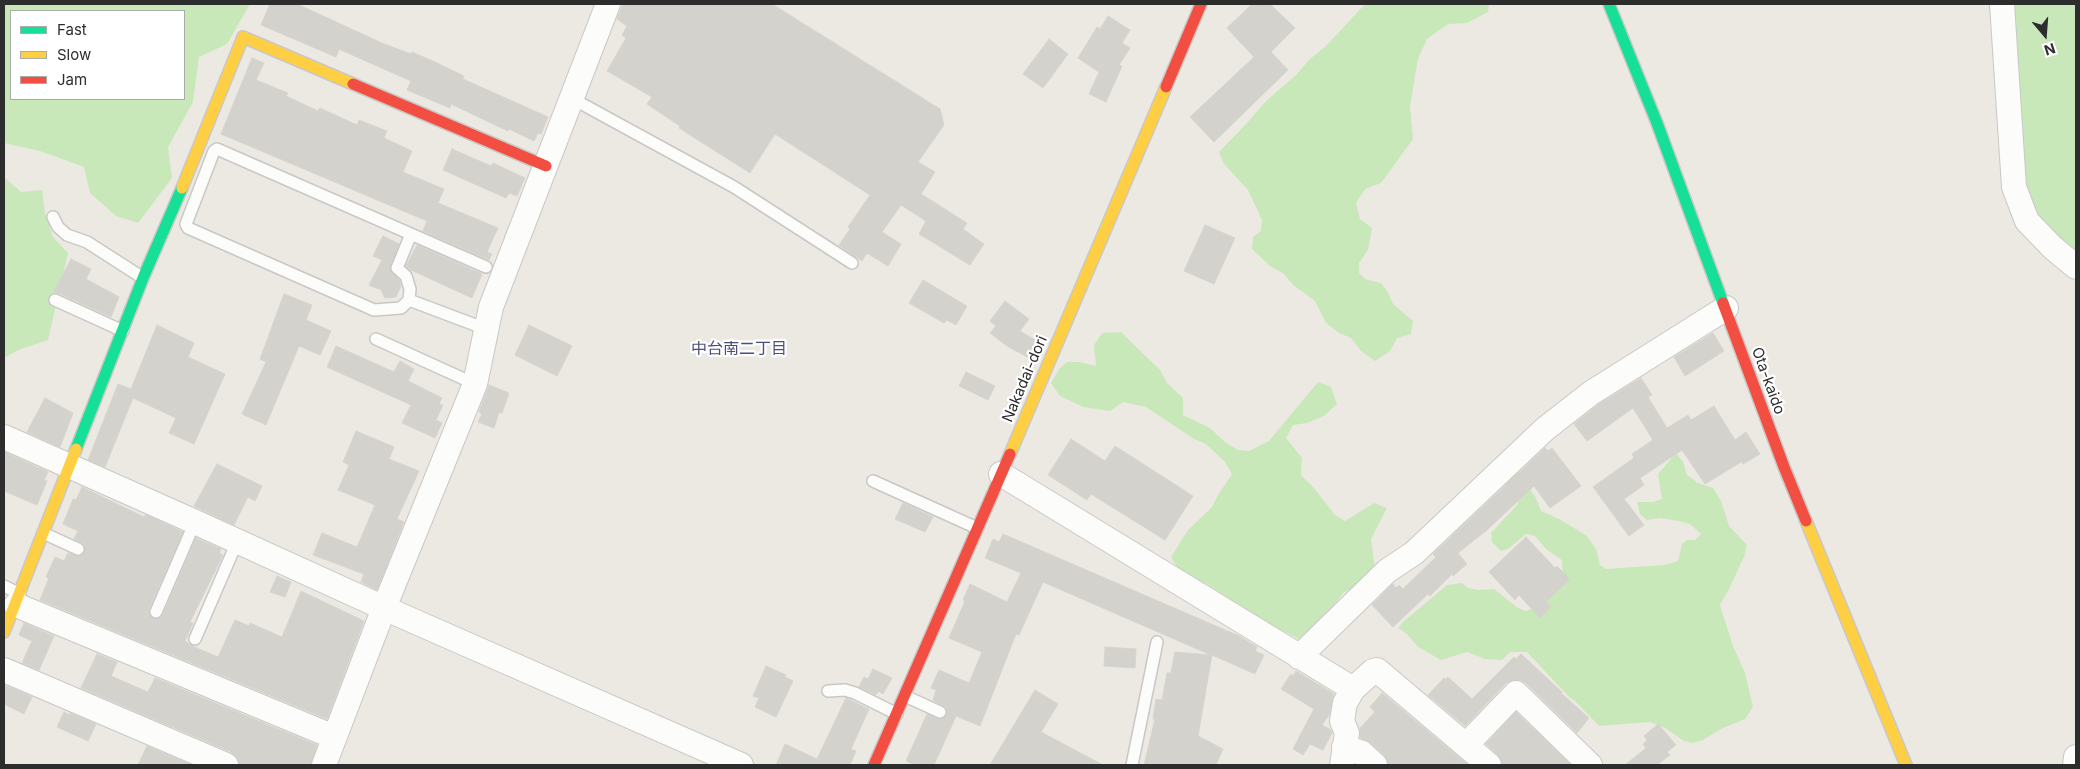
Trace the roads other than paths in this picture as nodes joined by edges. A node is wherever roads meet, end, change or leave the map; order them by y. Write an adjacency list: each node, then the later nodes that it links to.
1 (608, 4): 5 (street)
2 (1609, 4): 15 (street, Ota-kaido)
3 (2002, 4): 10 (street)
4 (1198, 5): 22 (street, Nakadai-dori)
5 (573, 99): 6 (street); 9 (lane)
6 (546, 166): 12 (street); 16 (street)
7 (53, 217): 12 (lane)
8 (411, 234): 11 (lane); 14 (lane); 14 (lane)
9 (852, 263)
10 (2076, 267)
11 (486, 268)
12 (143, 278): 17 (street)
13 (55, 300): 17 (lane)
14 (409, 300): 16 (lane)
15 (1726, 308): 35 (street); 54 (street, Ota-kaido)
16 (486, 329): 19 (street)
17 (123, 331): 21 (street)
18 (376, 339): 19 (lane)
19 (475, 384): 30 (street)
20 (4, 437): 21 (street)
21 (69, 466): 24 (street); 26 (street)
22 (1001, 474): 25 (street, Nakadai-dori); 35 (street)
23 (874, 481): 25 (lane)
24 (195, 522): 27 (street); 31 (lane)
25 (977, 528): 39 (street, Nakadai-dori)
26 (43, 532): 28 (lane); 29 (street)
27 (237, 542): 30 (street); 33 (lane)
28 (78, 549)
29 (13, 595): 32 (street); 42 (street)
30 (384, 608): 42 (street); 48 (street)
31 (156, 612)
32 (4, 632)
33 (195, 639)
34 (1157, 642): 50 (lane)
35 (1299, 657): 37 (street)
36 (4, 670): 46 (street)
37 (1353, 689): 43 (street); 44 (street)
38 (828, 691): 41 (lane)
39 (905, 696): 40 (lane); 41 (street, Nakadai-dori)
40 (940, 712)
41 (897, 714): 49 (street, Nakadai-dori)
42 (334, 737): 47 (street)
43 (1466, 745): 52 (street); 53 (street)
44 (1343, 756): 51 (street)
45 (2076, 758): 55 (street)
46 (226, 765)
47 (324, 765)
48 (742, 765)
49 (874, 765)
50 (1132, 765)
51 (1375, 765)
52 (1489, 765)
53 (1590, 765)
54 (1906, 765)
55 (2075, 765)

